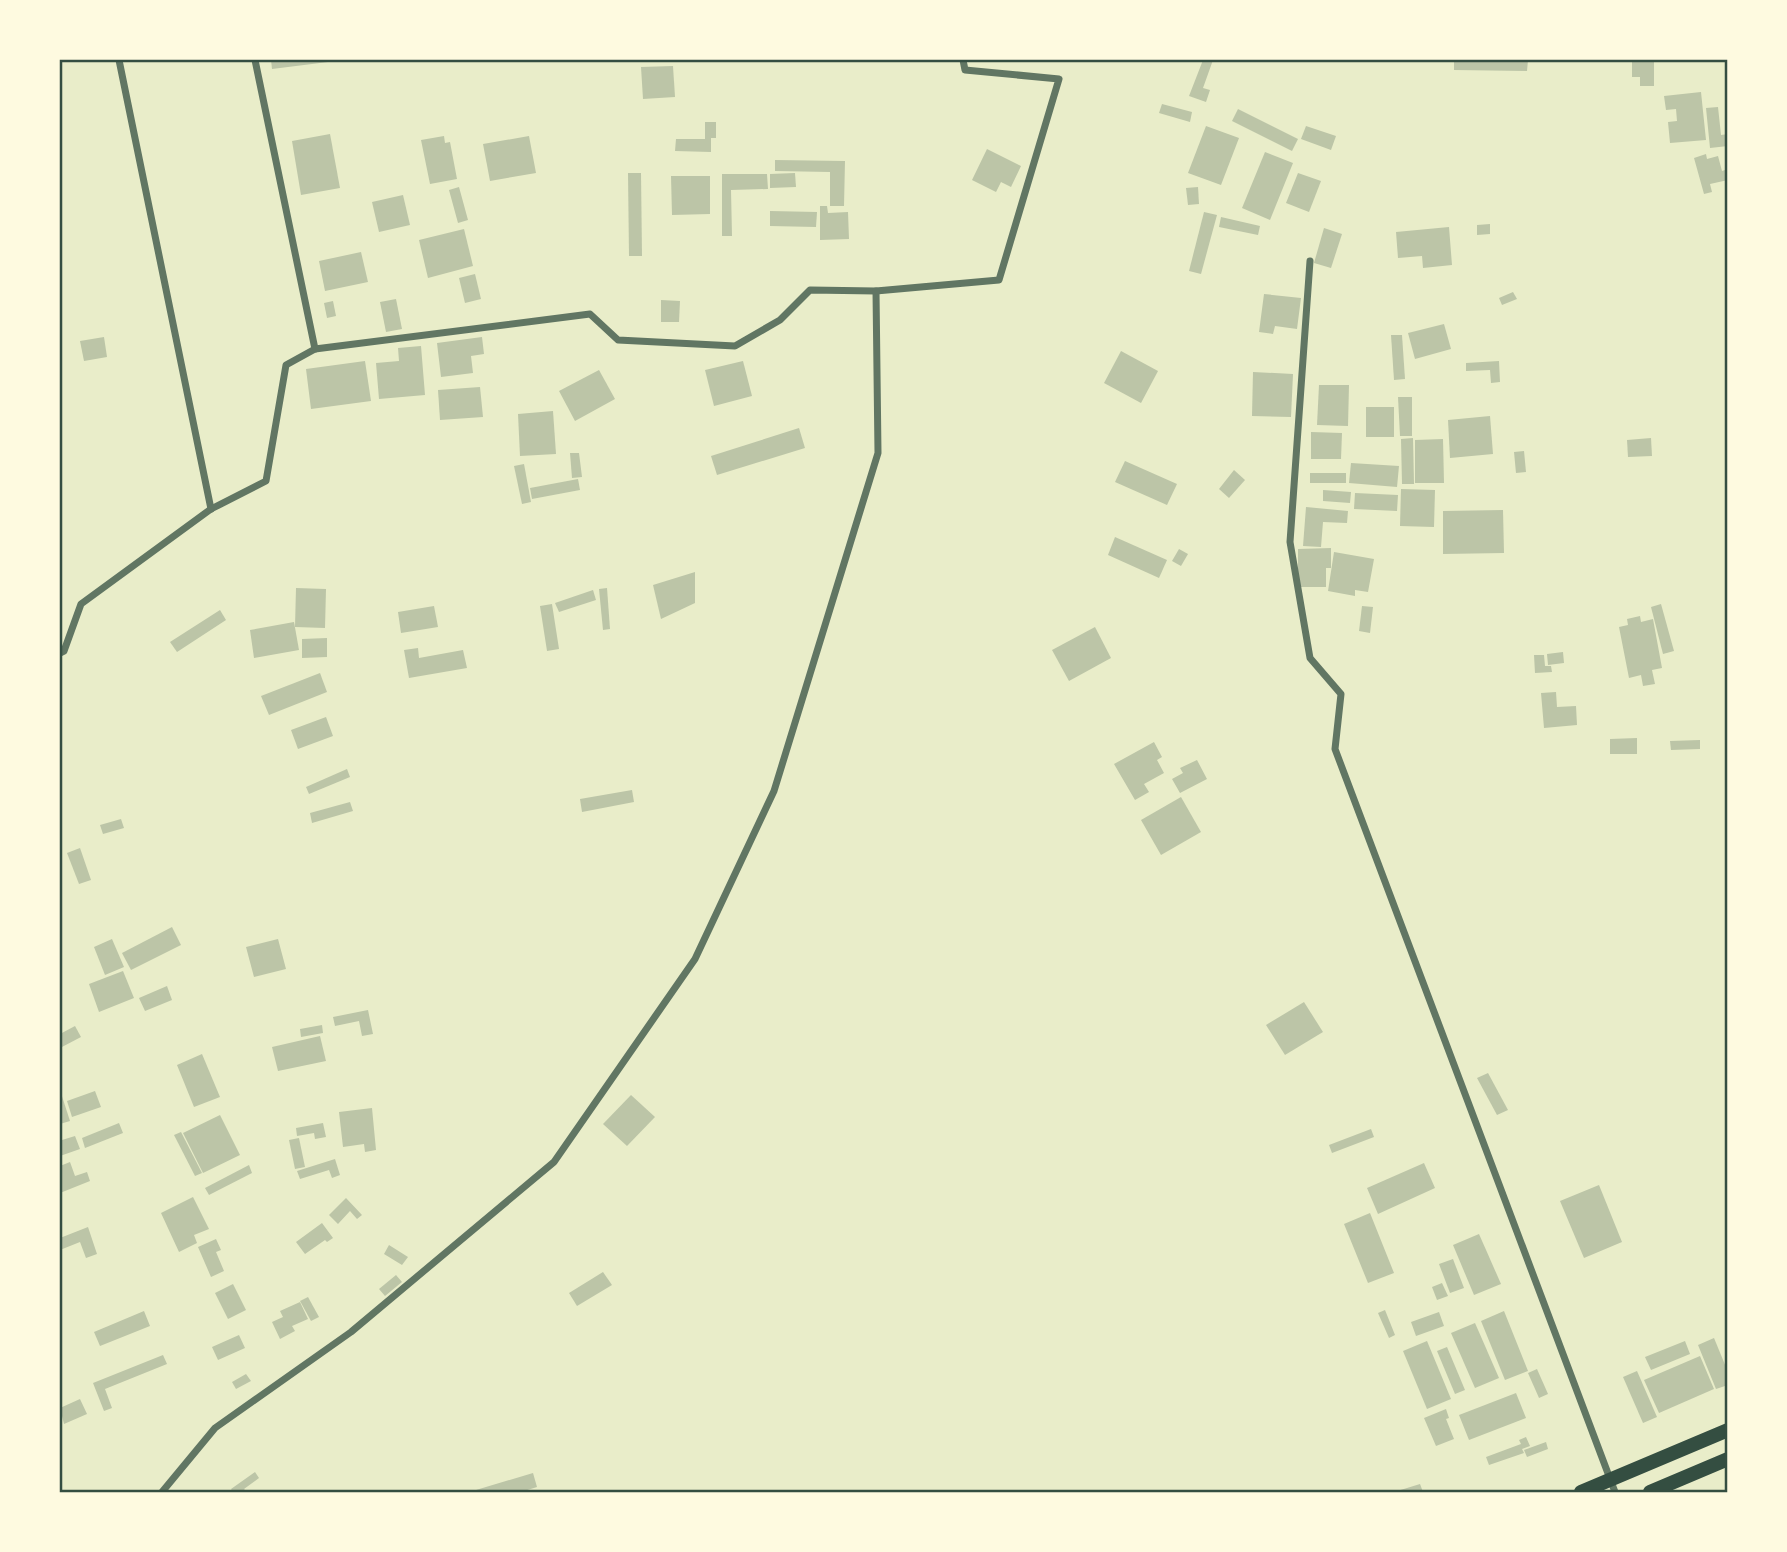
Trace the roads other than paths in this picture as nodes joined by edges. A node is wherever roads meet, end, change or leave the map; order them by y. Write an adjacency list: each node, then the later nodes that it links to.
1 (119, 60): 7 (street)
2 (255, 60): 6 (street)
3 (964, 60): 5 (street)
4 (1310, 261): 11 (street)
5 (876, 291): 6 (street); 12 (street)
6 (315, 349): 7 (street)
7 (211, 509): 8 (street)
8 (60, 653)
9 (1727, 1430): 11 (highway)
10 (1727, 1459): 14 (highway)
11 (1612, 1487): 13 (highway)
12 (162, 1493)
13 (1581, 1493)
14 (1650, 1493)

